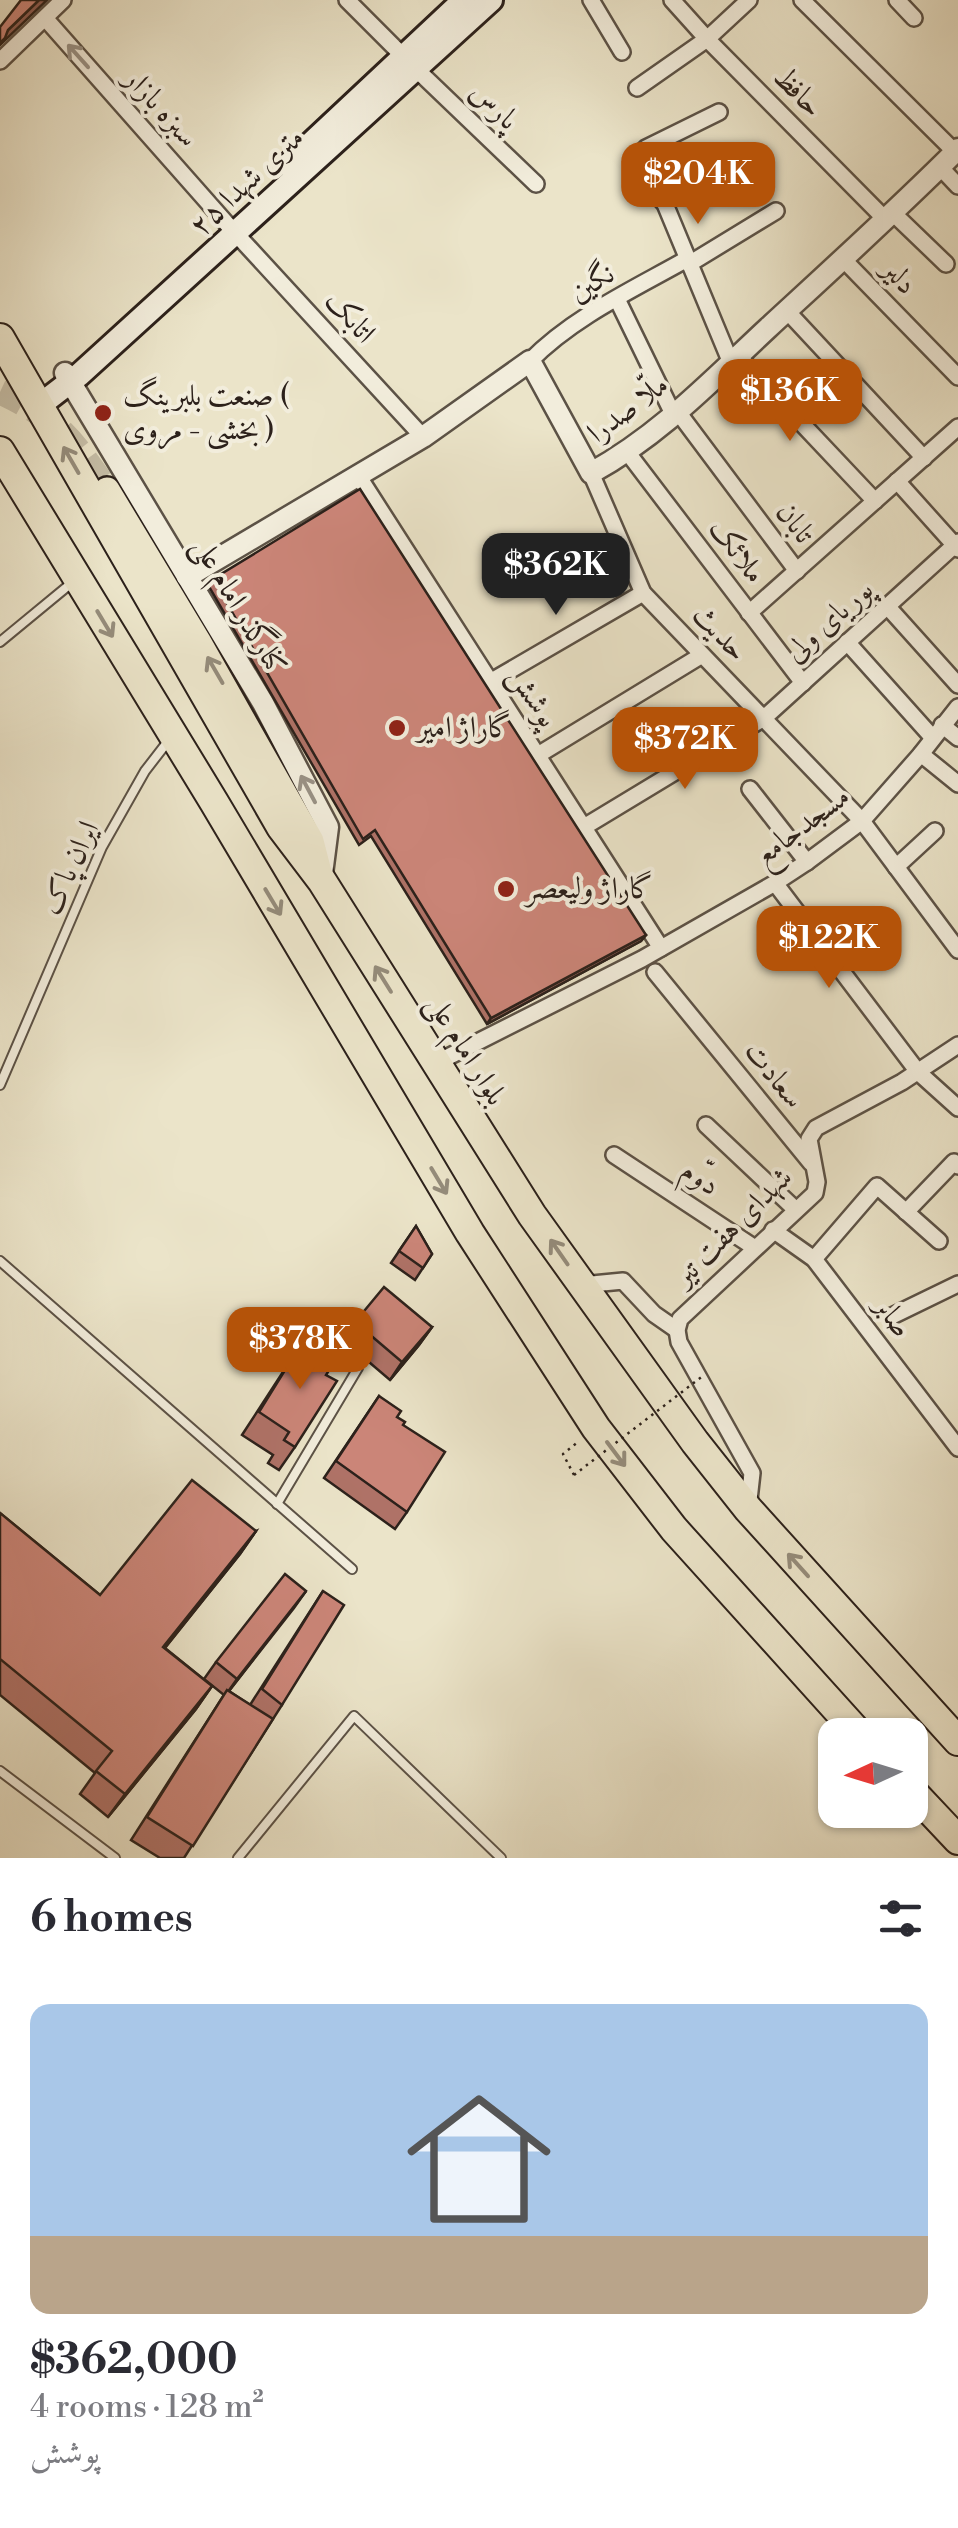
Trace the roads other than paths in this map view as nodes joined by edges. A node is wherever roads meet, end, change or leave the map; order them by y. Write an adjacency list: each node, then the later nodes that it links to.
1 (64, 0): 10 (street)
2 (347, 0): 15 (street, پارس)
3 (464, 0): 15 (main road, ۲۵ متری شهدا)
4 (492, 0): 15 (main road, ۲۵ متری شهدا)
5 (591, 0): 13 (street)
6 (672, 0): 12 (street, حافظ)
7 (749, 0): 12 (street)
8 (802, 0): 18 (street)
9 (897, 0): 11 (street)
10 (44, 18): 14 (street); 25 (street, سبزه بازار, one-way to 10)
11 (914, 18)
12 (707, 39): 16 (street); 24 (street, حافظ)
13 (622, 52)
14 (0, 61)
15 (409, 62): 20 (street, پارس); 25 (main road, ۲۵ متری شهدا)
16 (636, 88)
17 (719, 112): 22 (street)
18 (951, 156): 21 (street); 24 (street, ملّا صدرا)
19 (728, 161): 22 (street)
20 (536, 184)
21 (958, 186)
22 (662, 200): 27 (street)
23 (776, 211): 27 (street, نگین)
24 (890, 216): 26 (street, ملّا صدرا); 28 (street, حافظ)
25 (232, 229): 35 (main road, ۲۵ متری شهدا); 39 (street, اتابک)
26 (843, 258): 30 (street, ملّا صدرا); 34 (street, دلیر)
27 (688, 261): 29 (street, نگین); 32 (street)
28 (946, 264)
29 (617, 299): 33 (street, نگین); 37 (street, تابان)
30 (786, 311): 32 (street, ملّا صدرا); 42 (street)
31 (0, 338): 36 (highway, بلوار امام علی)
32 (735, 359): 37 (street, ملّا صدرا); 48 (street)
33 (530, 361): 39 (street); 44 (street, ملّا صدرا)
34 (958, 376)
35 (68, 377): 36 (main road, ۲۵ متری شهدا); 52 (street, کنارگذر امام علی)
36 (38, 401): 77 (highway, بلوار امام علی, one-way to 36)
37 (676, 414): 41 (street, ملّا صدرا); 51 (street, تابان)
38 (958, 427): 42 (street)
39 (423, 437): 45 (street)
40 (0, 451): 49 (highway)
41 (628, 453): 44 (street, ملّا صدرا); 56 (street, ملائک)
42 (924, 458): 46 (street)
43 (0, 472): 49 (main road)
44 (591, 473): 54 (street, حدیث)
45 (359, 477): 52 (street); 60 (street, پوشش)
46 (898, 481): 48 (street); 50 (street)
47 (107, 490): 77 (main road, one-way to 47)
48 (875, 501): 51 (street)
49 (50, 530): 53 (highway)
50 (957, 545): 55 (street, پوریای ولی)
51 (797, 571): 56 (street)
52 (187, 577): 77 (street, کنارگذر امام علی, one-way to 52)
53 (78, 578): 57 (lane); 66 (highway, one-way to 66)
54 (644, 593): 59 (street, حدیث); 60 (street)
55 (887, 606): 58 (street, پوریای ولی); 62 (street)
56 (749, 613): 61 (street, ملائک)
57 (0, 642)
58 (848, 642): 61 (street, پوریای ولی); 65 (street)
59 (702, 655): 64 (street, حدیث); 69 (street)
60 (490, 682): 69 (street, پوشش)
61 (803, 682): 64 (street, پوریای ولی)
62 (958, 685)
63 (958, 707): 65 (street, مسجدجامع)
64 (764, 718): 72 (street, حدیث); 73 (street, پوریای ولی)
65 (938, 732): 67 (street); 68 (street, مسجدجامع)
66 (173, 735): 85 (lane, ایران پاک); 108 (highway, one-way to 108)
67 (958, 738)
68 (921, 754): 70 (street); 72 (street, مسجدجامع)
69 (538, 756): 73 (street, پوشش)
70 (958, 784)
71 (750, 789): 75 (street)
72 (862, 822): 75 (street, مسجدجامع); 76 (street, حدیث)
73 (584, 828): 79 (street, پوشش)
74 (935, 832): 76 (street)
75 (807, 862): 78 (street, مسجدجامع)
76 (896, 867): 80 (street, حدیث)
77 (322, 881): 83 (highway, بلوار امام علی, one-way to 77)
78 (775, 883): 79 (street, مسجدجامع); 84 (street)
79 (661, 948): 83 (street, مسجدجامع)
80 (958, 950)
81 (655, 972): 89 (street, سعادت)
82 (958, 1045): 84 (street, شهدای هفت تیر)
83 (436, 1063): 99 (highway, بلوار امام علی, one-way to 83)
84 (918, 1072): 86 (street); 89 (street, شهدای هفت تیر)
85 (0, 1084)
86 (958, 1108)
87 (706, 1124): 91 (street)
88 (614, 1155): 95 (street, دوّم)
89 (813, 1166): 91 (street, شهدای هفت تیر)
90 (958, 1166): 92 (street)
91 (796, 1210): 93 (street, شهدای هفت تیر)
92 (906, 1212): 94 (street); 96 (street)
93 (773, 1230): 95 (street, شهدای هفت تیر); 96 (street, صابر)
94 (939, 1240)
95 (755, 1248): 101 (street, شهدای هفت تیر)
96 (814, 1258): 103 (street, صابر)
97 (0, 1261): 104 (lane)
98 (958, 1284): 100 (street)
99 (582, 1285): 101 (street); 105 (highway, بلوار امام علی)
100 (890, 1318)
101 (677, 1330): 105 (street, شهدای هفت تیر)
102 (358, 1368): 104 (lane)
103 (958, 1448)
104 (278, 1504): 106 (lane)
105 (748, 1509): 107 (highway, بلوار امام علی, one-way to 105)
106 (352, 1569)
107 (831, 1602): 109 (highway, بلوار امام علی); 110 (highway)
108 (845, 1718)
109 (958, 1741)
110 (958, 1766)
111 (0, 1771): 114 (lane)
112 (928, 1807): 113 (highway)
113 (951, 1830)
114 (115, 1858)
115 (238, 1858): 116 (lane)
116 (501, 1858)

